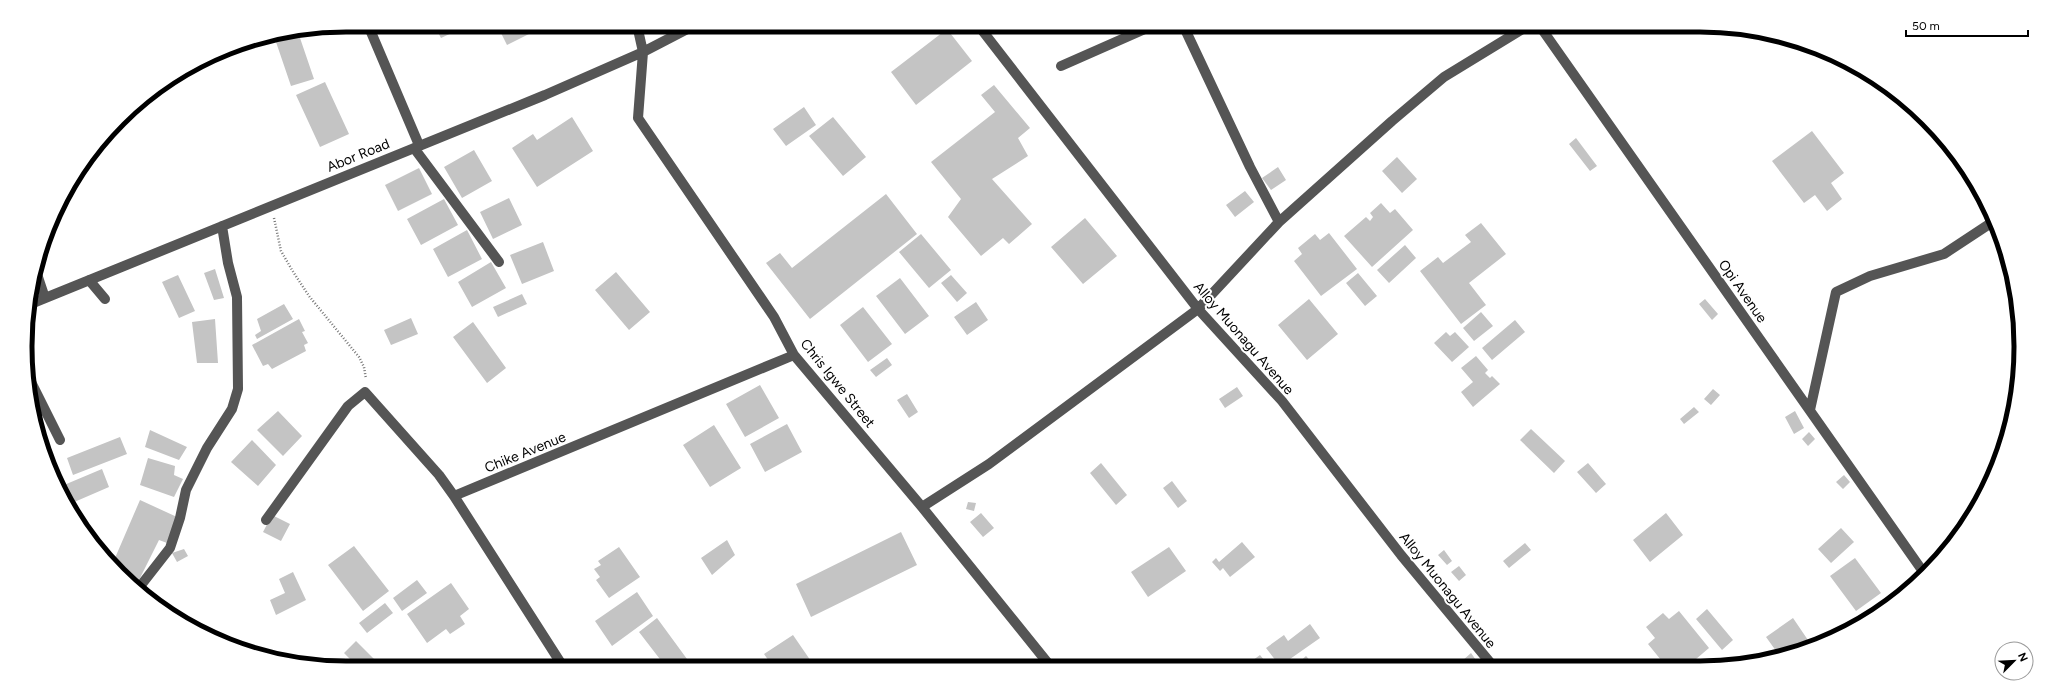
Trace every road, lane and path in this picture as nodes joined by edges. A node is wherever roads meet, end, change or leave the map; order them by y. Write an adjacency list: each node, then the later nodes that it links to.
1 (371, 32): 11 (street)
2 (639, 32): 9 (street, Chris Igwe Street)
3 (682, 32): 9 (street, Abor Road)
4 (983, 32): 22 (street, Alloy Muonagu Avenue)
5 (1138, 32): 10 (street)
6 (1186, 32): 13 (street)
7 (1518, 32): 13 (street)
8 (1544, 32): 26 (street, Opi Avenue)
9 (643, 52): 11 (street, Abor Road); 23 (street, Chris Igwe Street)
10 (1061, 66)
11 (416, 146): 12 (street, Abor Road); 16 (street)
12 (271, 206): 15 (street, Abor Road); 25 (path)
13 (1279, 222): 22 (street)
14 (1989, 224): 26 (street)
15 (222, 226): 18 (street, Abor Road); 32 (street)
16 (499, 262)
17 (39, 280): 19 (street)
18 (89, 280): 19 (street, Abor Road); 20 (street)
19 (45, 298): 21 (street, Abor Road)
20 (105, 299)
21 (35, 302)
22 (1198, 309): 29 (street); 35 (street, Alloy Muonagu Avenue)
23 (794, 355): 28 (street, Chike Avenue); 29 (street, Chris Igwe Street)
24 (35, 391): 27 (street)
25 (365, 392): 28 (street); 30 (street)
26 (1810, 410): 31 (street, Opi Avenue)
27 (60, 440)
28 (454, 496): 33 (street)
29 (922, 507): 34 (street, Chris Igwe Street)
30 (266, 520)
31 (1922, 569)
32 (142, 585)
33 (558, 661)
34 (1046, 661)
35 (1489, 661)

